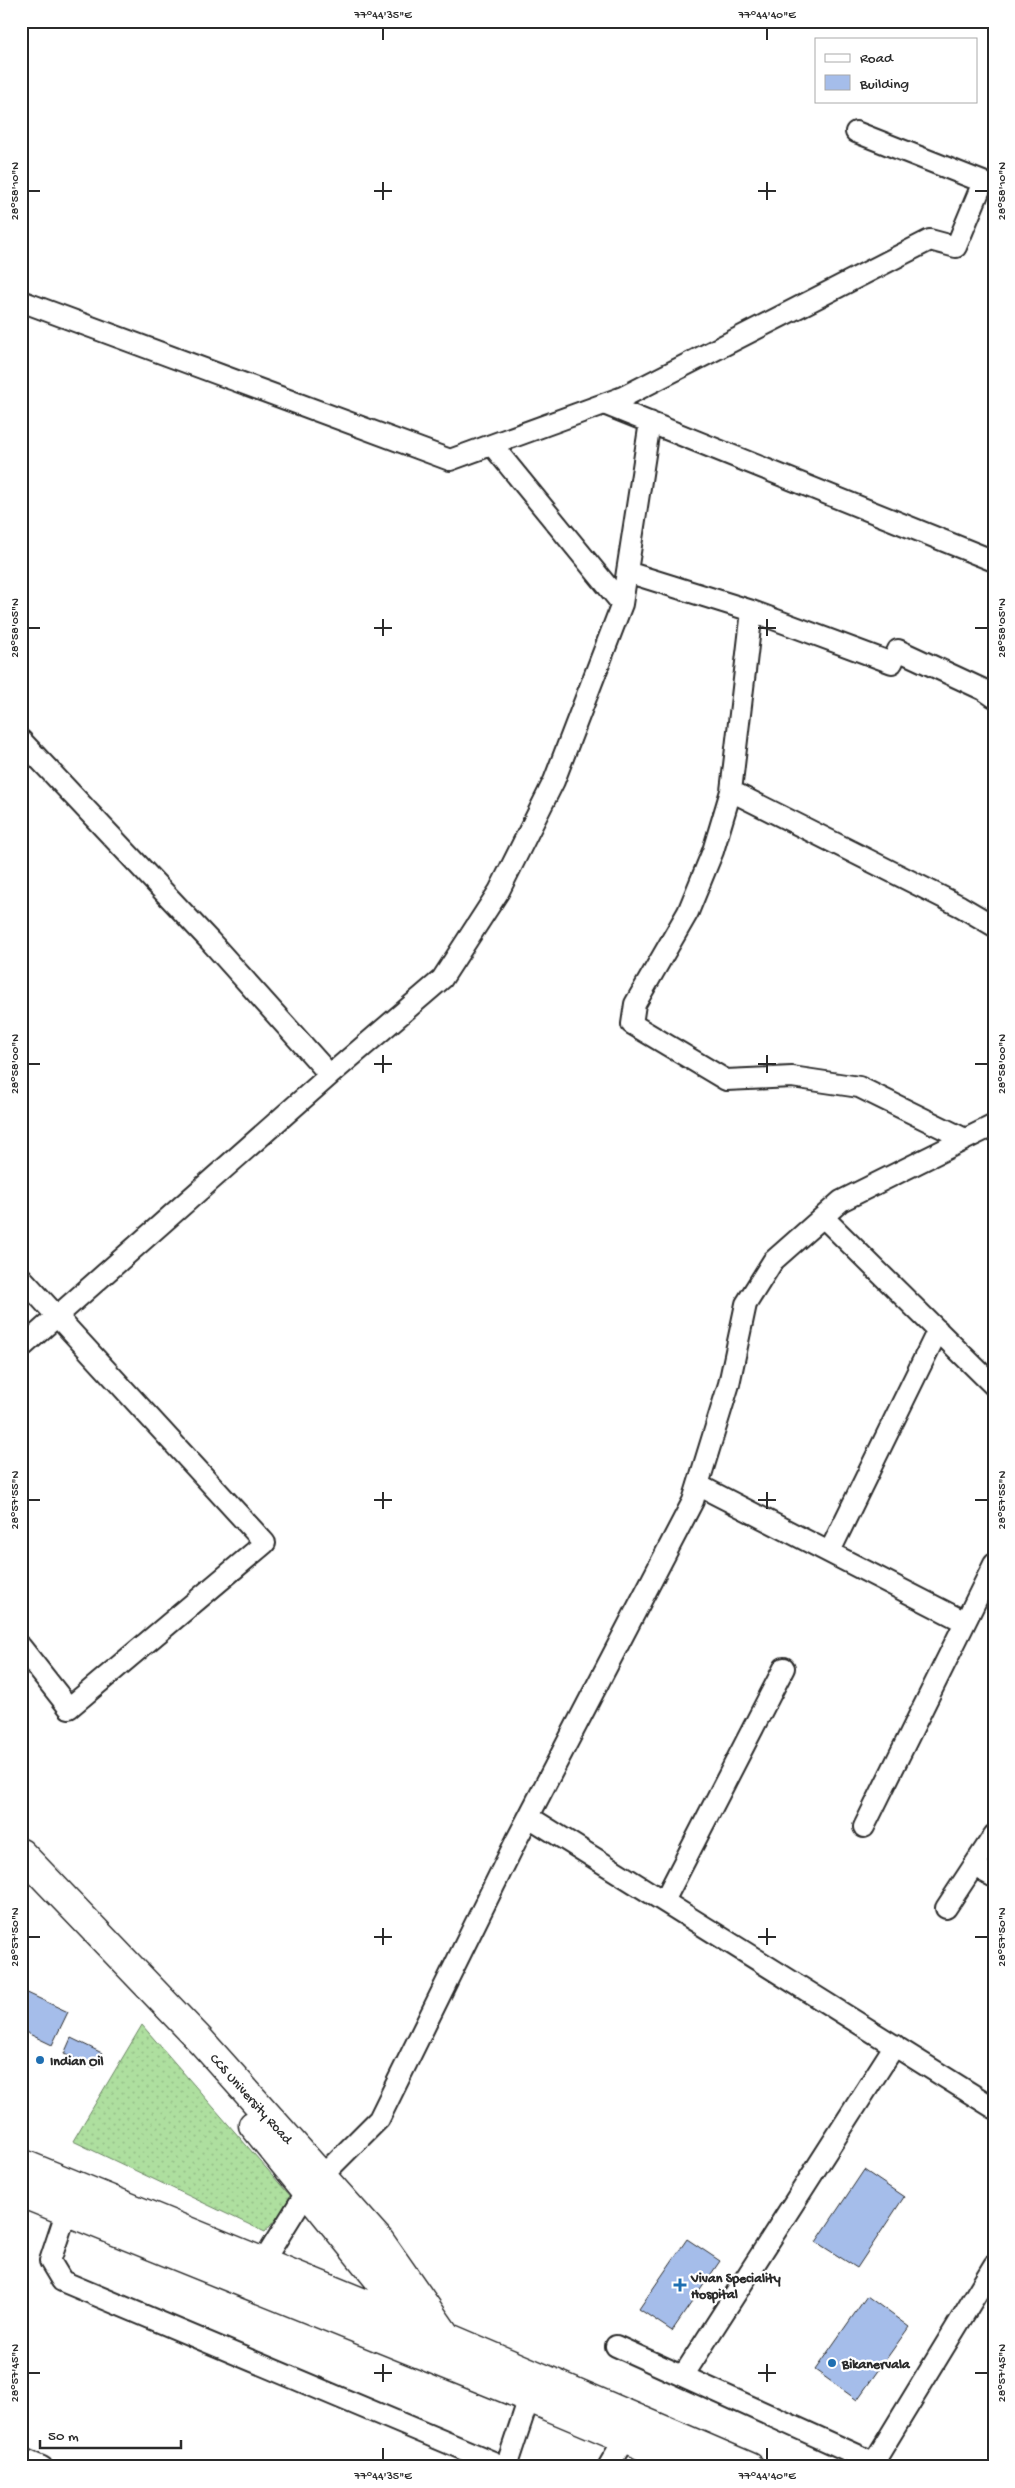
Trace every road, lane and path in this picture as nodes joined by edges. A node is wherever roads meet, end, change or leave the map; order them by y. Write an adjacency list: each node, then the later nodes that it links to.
1 (856, 132): 3 (street)
2 (21, 301): 5 (street)
3 (604, 404): 4 (street); 5 (street)
4 (650, 422): 6 (street); 7 (street)
5 (492, 445): 8 (street)
6 (994, 561)
7 (627, 572): 8 (street); 9 (street)
8 (622, 604): 14 (street)
9 (752, 611): 10 (street); 12 (street)
10 (994, 697)
11 (21, 740): 14 (street)
12 (732, 790): 13 (street); 16 (street)
13 (994, 926)
14 (330, 1075): 19 (street)
15 (994, 1125): 16 (street)
16 (965, 1139): 17 (street)
17 (823, 1216): 20 (street); 23 (street)
18 (21, 1277): 19 (street)
19 (57, 1316): 21 (street); 27 (street)
20 (938, 1330): 22 (street); 24 (street)
21 (21, 1348)
22 (994, 1386)
23 (698, 1485): 24 (street); 29 (street)
24 (830, 1552): 26 (street)
25 (994, 1564): 26 (street)
26 (965, 1622): 30 (street)
27 (21, 1647)
28 (784, 1668): 36 (street)
29 (529, 1817): 36 (street); 42 (street)
30 (864, 1827)
31 (994, 1834): 33 (street)
32 (21, 1853): 38 (highway, CCS University Road)
33 (974, 1866): 35 (street); 37 (street)
34 (21, 1877): 38 (highway, CCS University Road)
35 (994, 1877)
36 (664, 1902): 39 (street)
37 (946, 1908)
38 (86, 1931): 42 (highway, CCS University Road)
39 (894, 2045): 40 (street); 52 (street)
40 (994, 2108)
41 (21, 2164): 45 (highway)
42 (315, 2184): 45 (street); 47 (highway, CCS University Road); 48 (highway, CCS University Road)
43 (21, 2194): 44 (highway)
44 (66, 2212): 50 (highway); 56 (street)
45 (263, 2262): 47 (highway)
46 (994, 2265): 55 (street)
47 (414, 2324): 48 (highway); 50 (highway)
48 (447, 2337): 51 (highway); 59 (highway)
49 (616, 2346): 52 (street)
50 (418, 2353): 51 (highway)
51 (447, 2365): 53 (highway)
52 (683, 2376): 55 (street)
53 (529, 2398): 54 (highway); 56 (street)
54 (625, 2438): 57 (street); 58 (highway)
55 (872, 2465)
56 (505, 2467)
57 (608, 2467)
58 (693, 2467)
59 (750, 2467)

